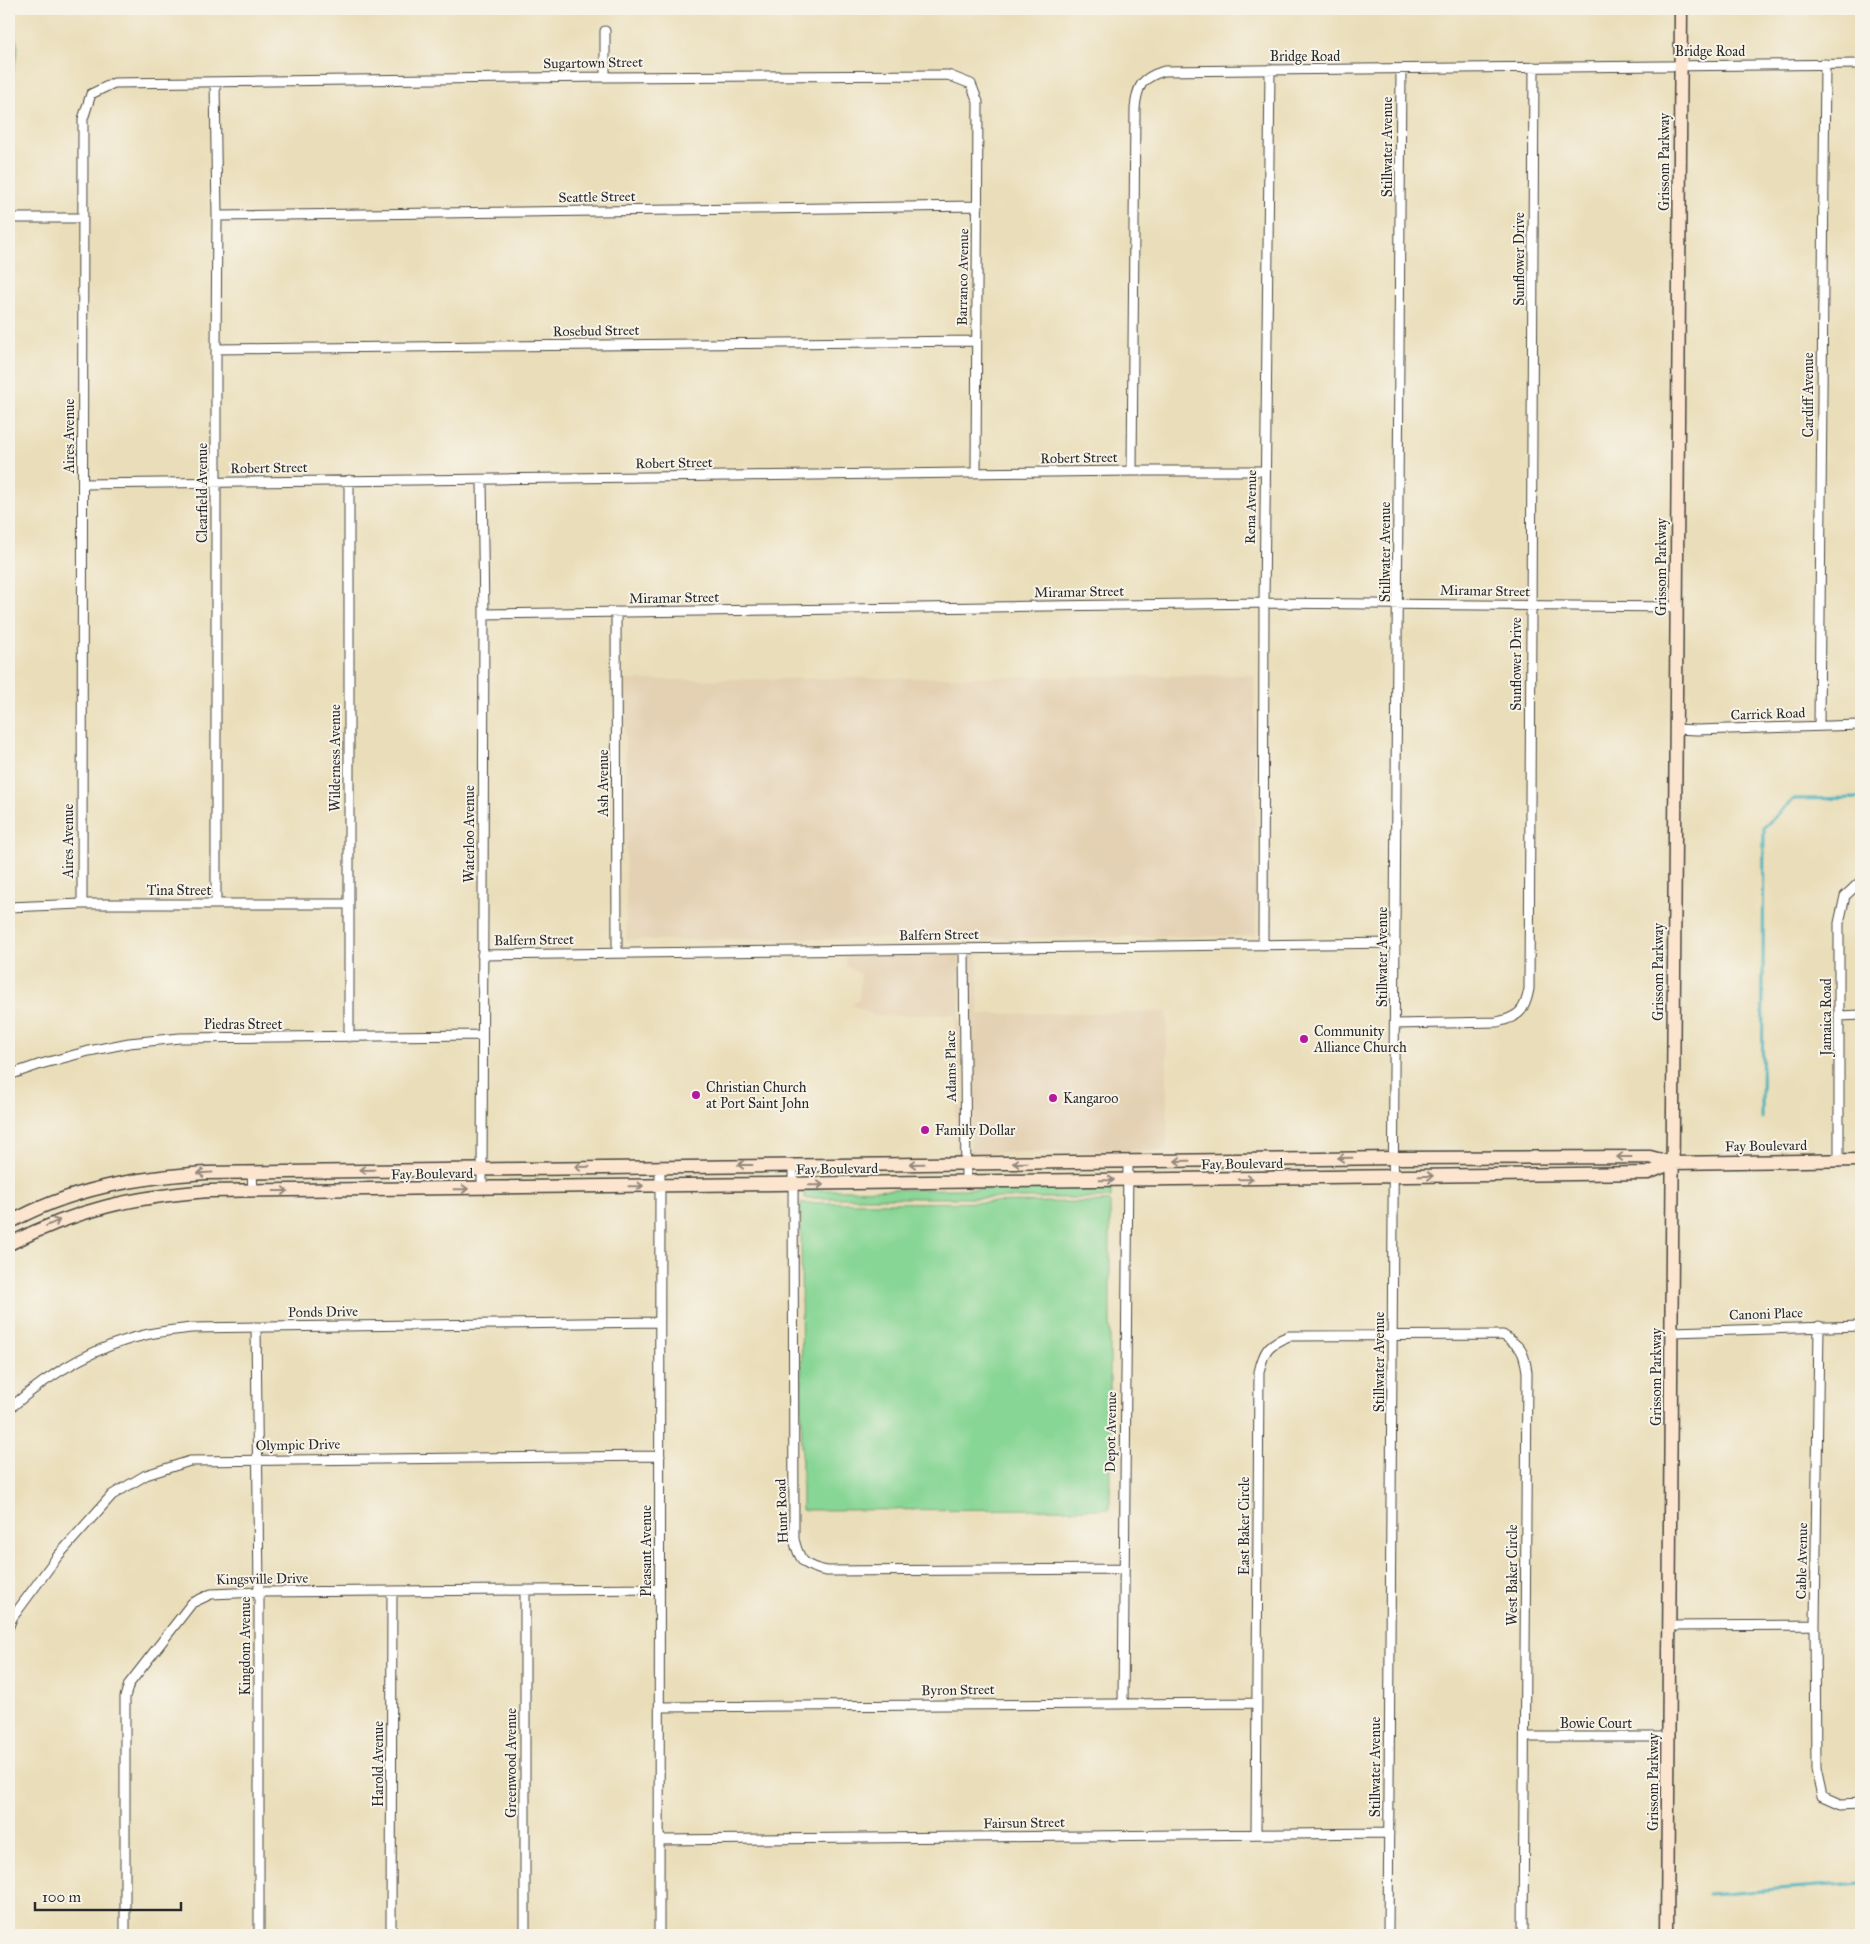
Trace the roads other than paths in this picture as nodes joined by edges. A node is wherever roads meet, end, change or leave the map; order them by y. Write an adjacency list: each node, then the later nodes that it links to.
1 (1681, 9): 5 (main road, Grissom Parkway)
2 (605, 30): 9 (street)
3 (1825, 64): 4 (street, Bridge Road); 5 (street, Bridge Road); 32 (street, Cardiff Avenue)
4 (1861, 64)
5 (1680, 65): 6 (street, Bridge Road); 28 (main road, Grissom Parkway)
6 (1534, 67): 8 (street, Bridge Road); 27 (street, Sunflower Drive)
7 (1270, 69): 8 (street, Bridge Road); 18 (street, Bridge Road); 19 (street, Rena Avenue)
8 (1401, 69): 26 (street, Stillwater Avenue)
9 (605, 77): 10 (street, Sugartown Street); 11 (street, Sugartown Street)
10 (215, 82): 13 (street, Clearfield Avenue); 15 (street, Aires Avenue)
11 (971, 84): 12 (street, Barranco Avenue)
12 (978, 206): 13 (street, Seattle Street); 16 (street, Barranco Avenue)
13 (217, 216): 17 (street, Clearfield Avenue)
14 (9, 218): 15 (street)
15 (84, 218): 24 (street, Aires Avenue)
16 (976, 341): 17 (street, Rosebud Street); 20 (street, Barranco Avenue)
17 (216, 349): 23 (street, Clearfield Avenue)
18 (1132, 470): 19 (street, Robert Street); 20 (street, Robert Street)
19 (1265, 470): 25 (street, Rena Avenue)
20 (976, 473): 22 (street, Robert Street)
21 (349, 480): 22 (street, Robert Street); 23 (street, Robert Street); 37 (street, Wilderness Avenue)
22 (482, 480): 30 (street, Waterloo Avenue)
23 (216, 483): 24 (street, Robert Street); 35 (street, Clearfield Avenue)
24 (83, 484): 36 (street, Aires Avenue)
25 (1264, 603): 26 (street, Miramar Street); 29 (street, Miramar Street); 40 (street, Rena Avenue)
26 (1398, 604): 27 (street, Miramar Street); 39 (street, Stillwater Avenue)
27 (1530, 605): 28 (street, Miramar Street); 46 (street, Sunflower Drive)
28 (1676, 607): 33 (main road, Grissom Parkway)
29 (616, 612): 30 (street, Miramar Street); 42 (street, Ash Avenue)
30 (484, 614): 43 (street, Waterloo Avenue)
31 (1861, 725): 32 (street, Carrick Road)
32 (1819, 726): 33 (street, Carrick Road)
33 (1675, 728): 54 (main road, Grissom Parkway)
34 (1861, 881): 45 (street, Jamaica Road)
35 (216, 903): 36 (street, Tina Street); 37 (street, Tina Street)
36 (82, 904): 38 (street, Tina Street)
37 (349, 904): 48 (street, Wilderness Avenue)
38 (9, 907)
39 (1396, 942): 40 (street, Balfern Street); 46 (street, Stillwater Avenue)
40 (1263, 945): 41 (street, Balfern Street)
41 (964, 948): 42 (street, Balfern Street); 55 (street, Adams Place)
42 (617, 953): 43 (street, Balfern Street)
43 (482, 955): 47 (street, Waterloo Avenue)
44 (1861, 1015): 45 (street)
45 (1840, 1016): 51 (street, Jamaica Road)
46 (1396, 1024): 50 (street, Stillwater Avenue)
47 (482, 1035): 48 (street, Piedras Street); 58 (street, Waterloo Avenue)
48 (349, 1037): 49 (street, Piedras Street)
49 (9, 1075)
50 (1394, 1158): 53 (main road, Fay Boulevard, one-way to 53); 54 (main road, Fay Boulevard, one-way to 50); 60 (street, Stillwater Avenue)
51 (1839, 1160): 52 (main road, Fay Boulevard); 54 (main road, Fay Boulevard)
52 (1861, 1160)
53 (1128, 1161): 55 (main road, Fay Boulevard, one-way to 55); 61 (street, Depot Avenue)
54 (1672, 1163): 60 (main road, Fay Boulevard, one-way to 54); 73 (main road, Grissom Parkway)
55 (966, 1164): 56 (main road, Fay Boulevard, one-way to 56); 62 (street, Adams Place)
56 (793, 1165): 57 (main road, Fay Boulevard, one-way to 57); 63 (street, Hunt Road)
57 (660, 1166): 58 (main road, Fay Boulevard, one-way to 58); 64 (street, Pleasant Avenue)
58 (482, 1169): 59 (main road, Fay Boulevard, one-way to 59); 65 (street, Waterloo Avenue)
59 (252, 1172): 66 (street); 67 (main road, Fay Boulevard, one-way to 67)
60 (1394, 1177): 61 (main road, Fay Boulevard, one-way to 60); 74 (street, Stillwater Avenue)
61 (1127, 1180): 62 (main road, Fay Boulevard, one-way to 61); 78 (street, Depot Avenue)
62 (966, 1182): 63 (main road, Fay Boulevard, one-way to 62)
63 (793, 1185): 64 (main road, Fay Boulevard); 78 (street, Hunt Road)
64 (660, 1186): 65 (main road, Fay Boulevard, one-way to 64); 69 (street, Pleasant Avenue)
65 (482, 1188): 66 (main road, Fay Boulevard, one-way to 65)
66 (253, 1191): 68 (main road, Fay Boulevard, one-way to 66)
67 (9, 1223)
68 (9, 1244)
69 (659, 1322): 72 (street, Ponds Drive); 76 (street, Pleasant Avenue)
70 (1819, 1326): 71 (street, Canoni Place); 73 (street, Canoni Place); 83 (street, Cable Avenue)
71 (1861, 1326)
72 (256, 1327): 75 (street, Ponds Drive); 77 (street, Kingdom Avenue)
73 (1672, 1332): 85 (main road, Grissom Parkway)
74 (1392, 1336): 87 (street, East Baker Circle); 89 (street, West Baker Circle); 92 (street, Stillwater Avenue)
75 (9, 1408)
76 (660, 1456): 77 (street, Olympic Drive); 79 (street, Pleasant Avenue)
77 (257, 1459): 81 (street, Kingdom Avenue); 84 (street, Olympic Drive)
78 (1123, 1569): 86 (street, Depot Avenue)
79 (659, 1589): 80 (street, Kingsville Drive); 88 (street, Pleasant Avenue)
80 (525, 1590): 82 (street, Kingsville Drive); 98 (street, Greenwood Avenue)
81 (259, 1592): 82 (street, Kingsville Drive); 95 (street, Kingsville Drive); 96 (street, Kingdom Avenue)
82 (392, 1592): 97 (street, Harold Avenue)
83 (1815, 1624): 85 (street); 91 (street, Cable Avenue)
84 (9, 1626)
85 (1670, 1626): 90 (main road, Grissom Parkway)
86 (1123, 1702): 87 (street, Byron Street); 88 (street, Byron Street)
87 (1256, 1702): 93 (street, East Baker Circle)
88 (660, 1707): 94 (street, Pleasant Avenue)
89 (1525, 1736): 90 (street, Bowie Court); 101 (street, West Baker Circle)
90 (1668, 1738): 102 (main road, Grissom Parkway)
91 (1861, 1802)
92 (1389, 1833): 93 (street, Fairsun Street); 100 (street, Stillwater Avenue)
93 (1256, 1834): 94 (street, Fairsun Street)
94 (660, 1840): 99 (street, Pleasant Avenue)
95 (125, 1935)
96 (259, 1935)
97 (391, 1935)
98 (525, 1935)
99 (659, 1935)
100 (1388, 1935)
101 (1523, 1935)
102 (1667, 1935)

